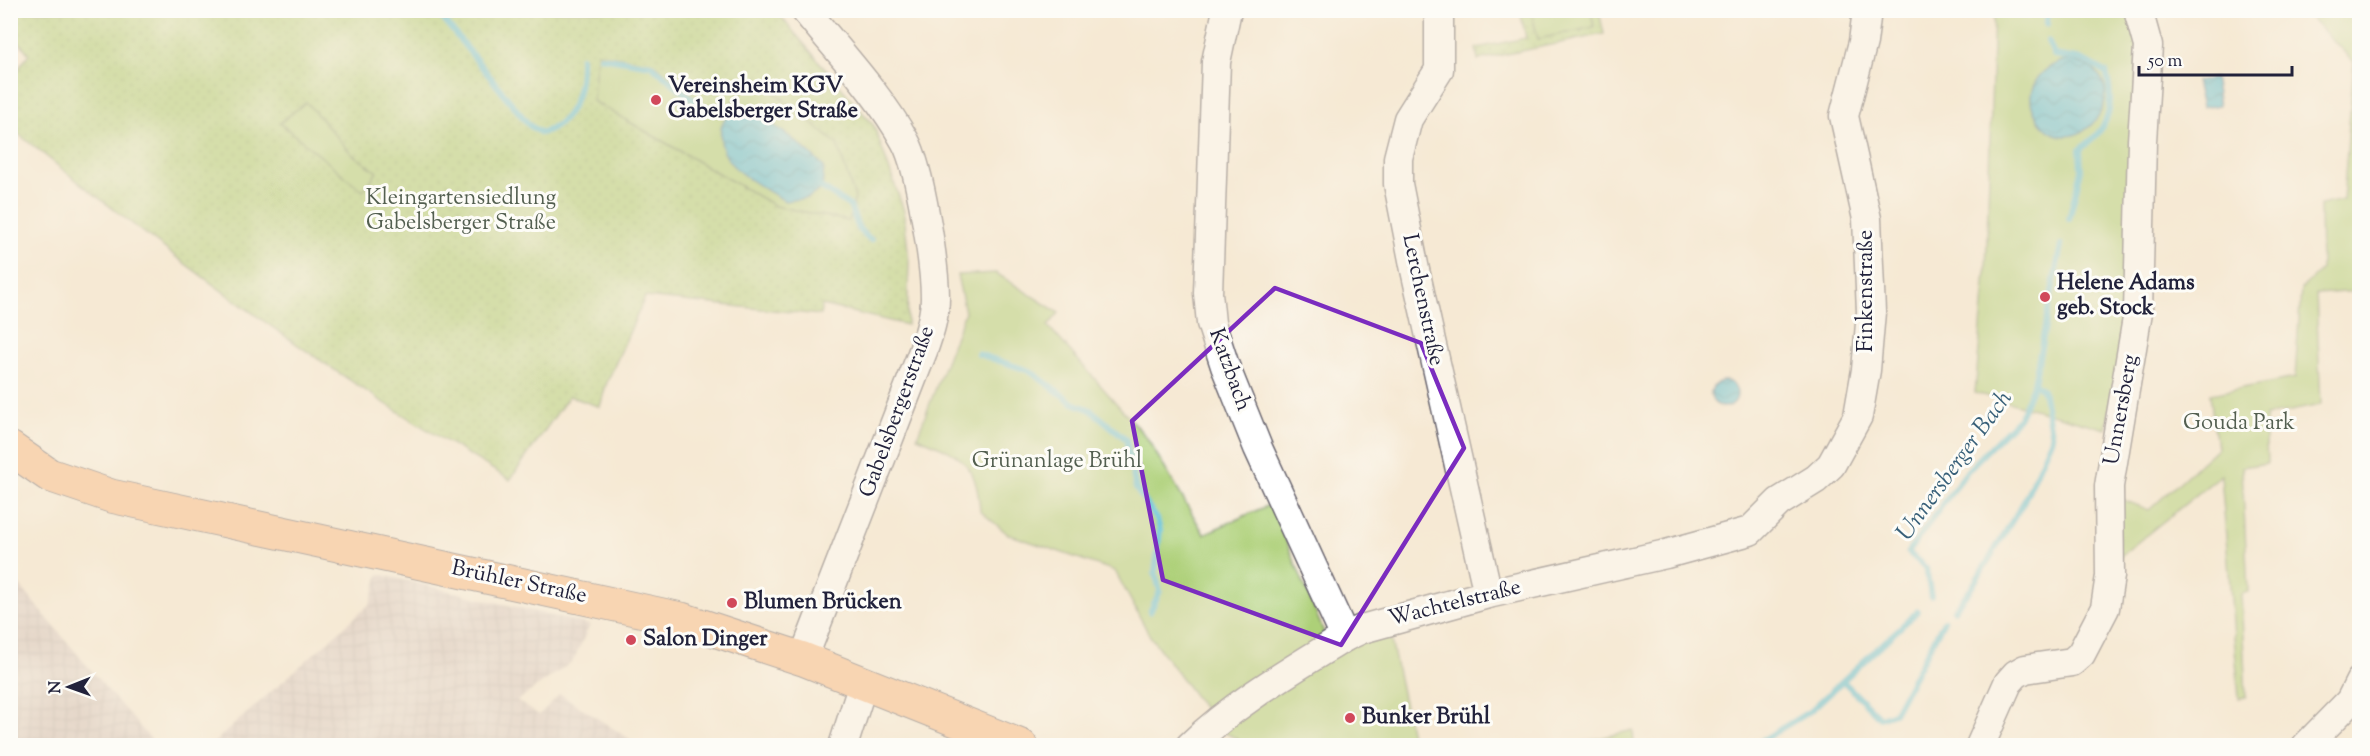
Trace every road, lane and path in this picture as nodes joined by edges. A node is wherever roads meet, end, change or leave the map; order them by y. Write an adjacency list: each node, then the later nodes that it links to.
1 (805, 10): 10 (street, Gabelsbergerstraße)
2 (1227, 10): 9 (street, Katzbach)
3 (1439, 10): 8 (street, Lerchenstraße)
4 (1867, 10): 7 (street, Finkenstraße)
5 (2138, 10): 16 (street, Unnersberg)
6 (10, 448): 10 (main road, Brühler Straße)
7 (1750, 531): 8 (street, Wachtelstraße)
8 (1488, 594): 9 (street, Wachtelstraße)
9 (1345, 637): 15 (street, Wachtelstraße)
10 (802, 659): 12 (main road, Brühler Straße)
11 (2360, 681): 17 (street)
12 (863, 684): 13 (street); 14 (main road, Brühler Straße)
13 (843, 746)
14 (1021, 746)
15 (1190, 746)
16 (1980, 746)
17 (2306, 746)

